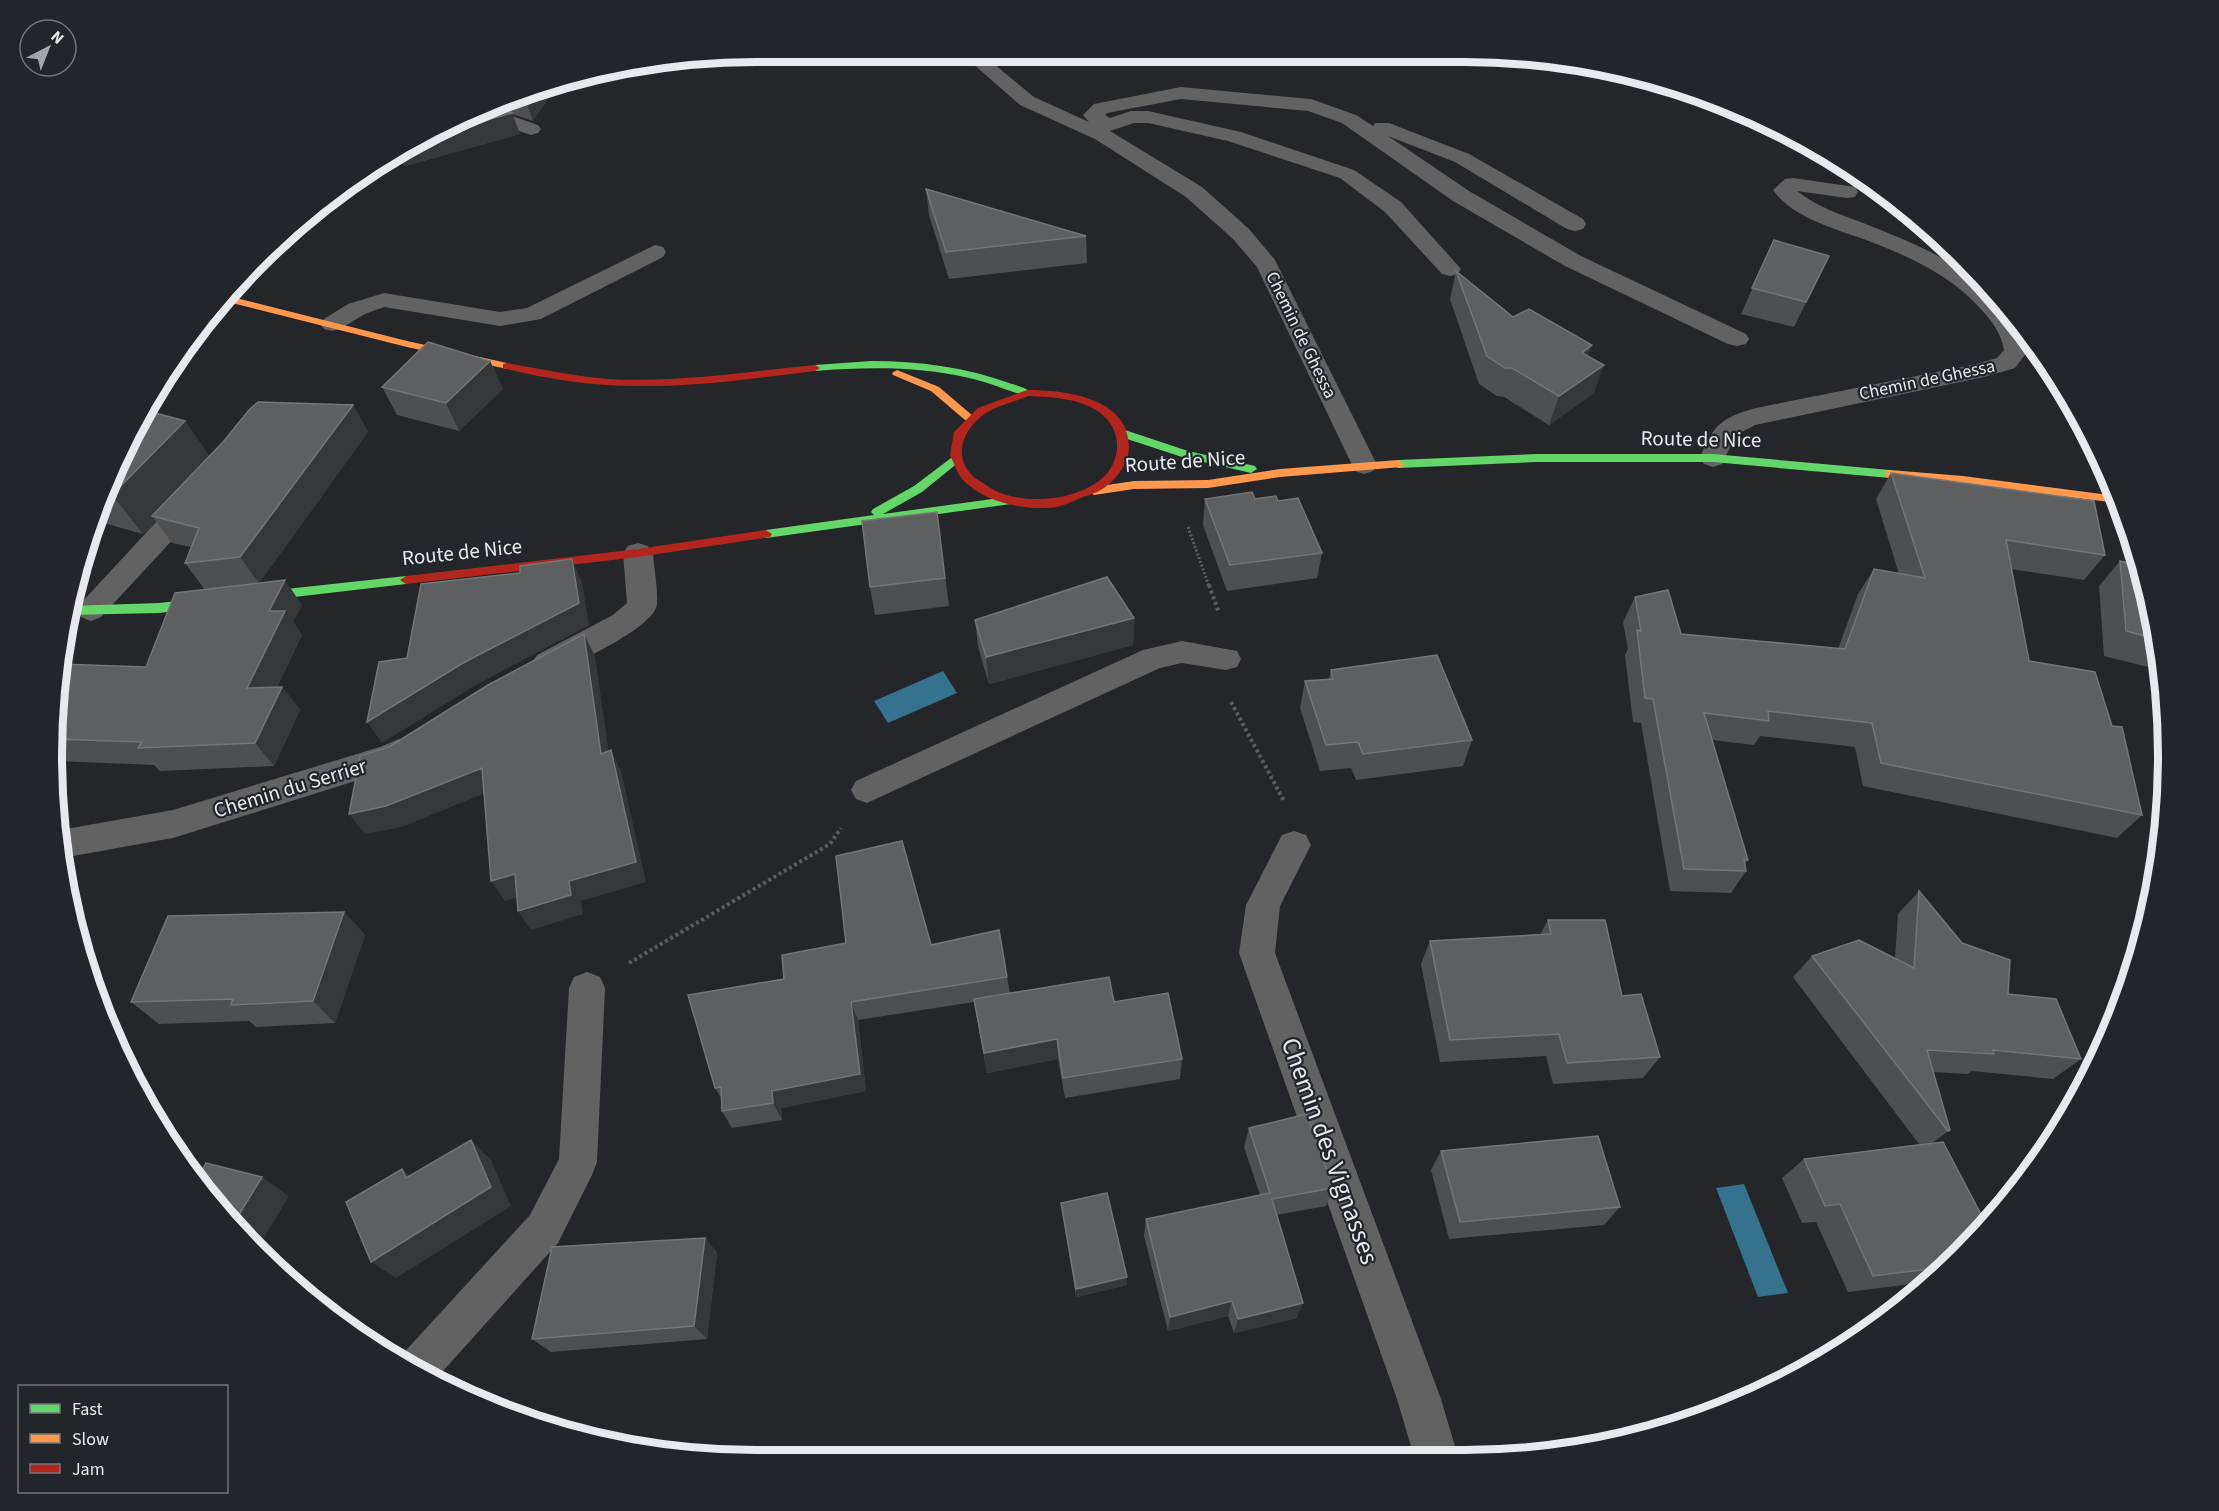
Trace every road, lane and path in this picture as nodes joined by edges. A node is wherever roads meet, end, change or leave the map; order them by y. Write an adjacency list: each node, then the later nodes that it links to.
1 (981, 62): 5 (lane, Chemin de Ghessa)
2 (488, 115): 4 (lane)
3 (1349, 119): 5 (lane); 7 (lane); 12 (lane)
4 (531, 129)
5 (1105, 130): 9 (lane); 19 (lane, Chemin de Ghessa)
6 (1847, 192): 17 (lane, Chemin de Ghessa)
7 (1575, 224)
8 (655, 252): 11 (lane)
9 (1450, 269)
10 (233, 299): 11 (main road)
11 (332, 324): 13 (main road)
12 (1737, 339)
13 (872, 366): 14 (main road); 15 (main road)
14 (1027, 393): 15 (main road); 16 (main road)
15 (969, 418): 18 (main road)
16 (1122, 433): 20 (main road, Route de Nice); 22 (main road)
17 (1713, 458): 19 (main road, Route de Nice); 23 (main road, Route de Nice)
18 (955, 459): 24 (main road); 25 (main road, Route de Nice)
19 (1364, 465): 20 (main road, Route de Nice)
20 (1280, 473): 22 (main road, Route de Nice)
21 (211, 482): 27 (lane)
22 (1094, 490): 24 (main road)
23 (2108, 499)
24 (1007, 501): 25 (main road, Route de Nice)
25 (859, 520): 26 (main road, Route de Nice)
26 (638, 553): 27 (main road, Route de Nice); 29 (street)
27 (80, 611)
28 (1226, 659): 31 (lane)
29 (526, 675)
30 (426, 736): 32 (street, Chemin du Serrier)
31 (867, 790): 34 (path)
32 (67, 843)
33 (1294, 844): 36 (lane, Chemin des Vignasses)
34 (587, 988): 35 (lane)
35 (421, 1364)
36 (1434, 1450)

